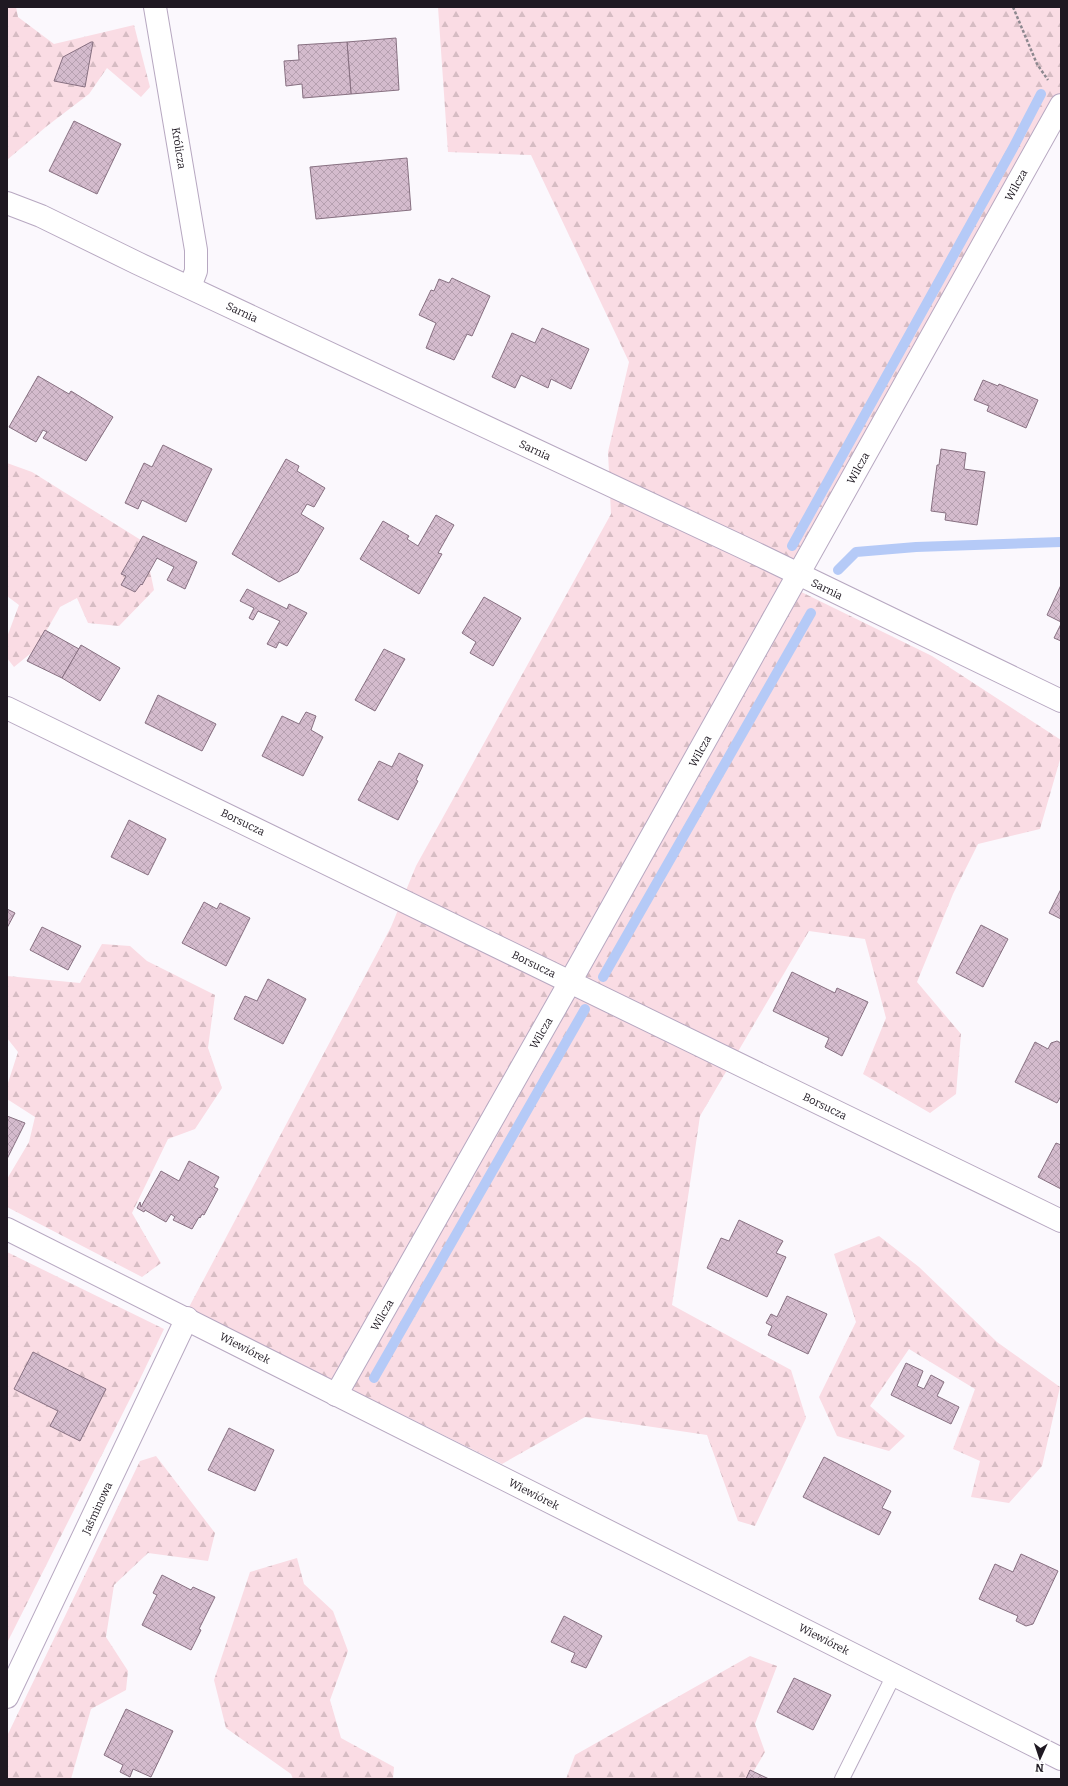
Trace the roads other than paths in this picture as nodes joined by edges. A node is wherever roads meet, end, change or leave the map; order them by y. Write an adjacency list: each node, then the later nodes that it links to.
1 (155, 7): 4 (street, Królicza)
2 (1061, 105): 5 (street, Wilcza)
3 (7, 203): 4 (street, Sarnia)
4 (190, 287): 5 (street, Sarnia)
5 (798, 575): 6 (street, Sarnia); 8 (street, Wilcza)
6 (1061, 701)
7 (7, 708): 8 (street, Borsucza)
8 (570, 982): 9 (street, Borsucza); 12 (street, Wilcza)
9 (1061, 1221)
10 (7, 1229): 11 (street, Wiewiórek)
11 (187, 1318): 12 (street, Wiewiórek); 14 (street, Jaśminowa)
12 (336, 1395): 13 (street, Wiewiórek)
13 (894, 1675): 15 (street, Wiewiórek); 16 (lane)
14 (7, 1697)
15 (1061, 1760)
16 (842, 1779)

